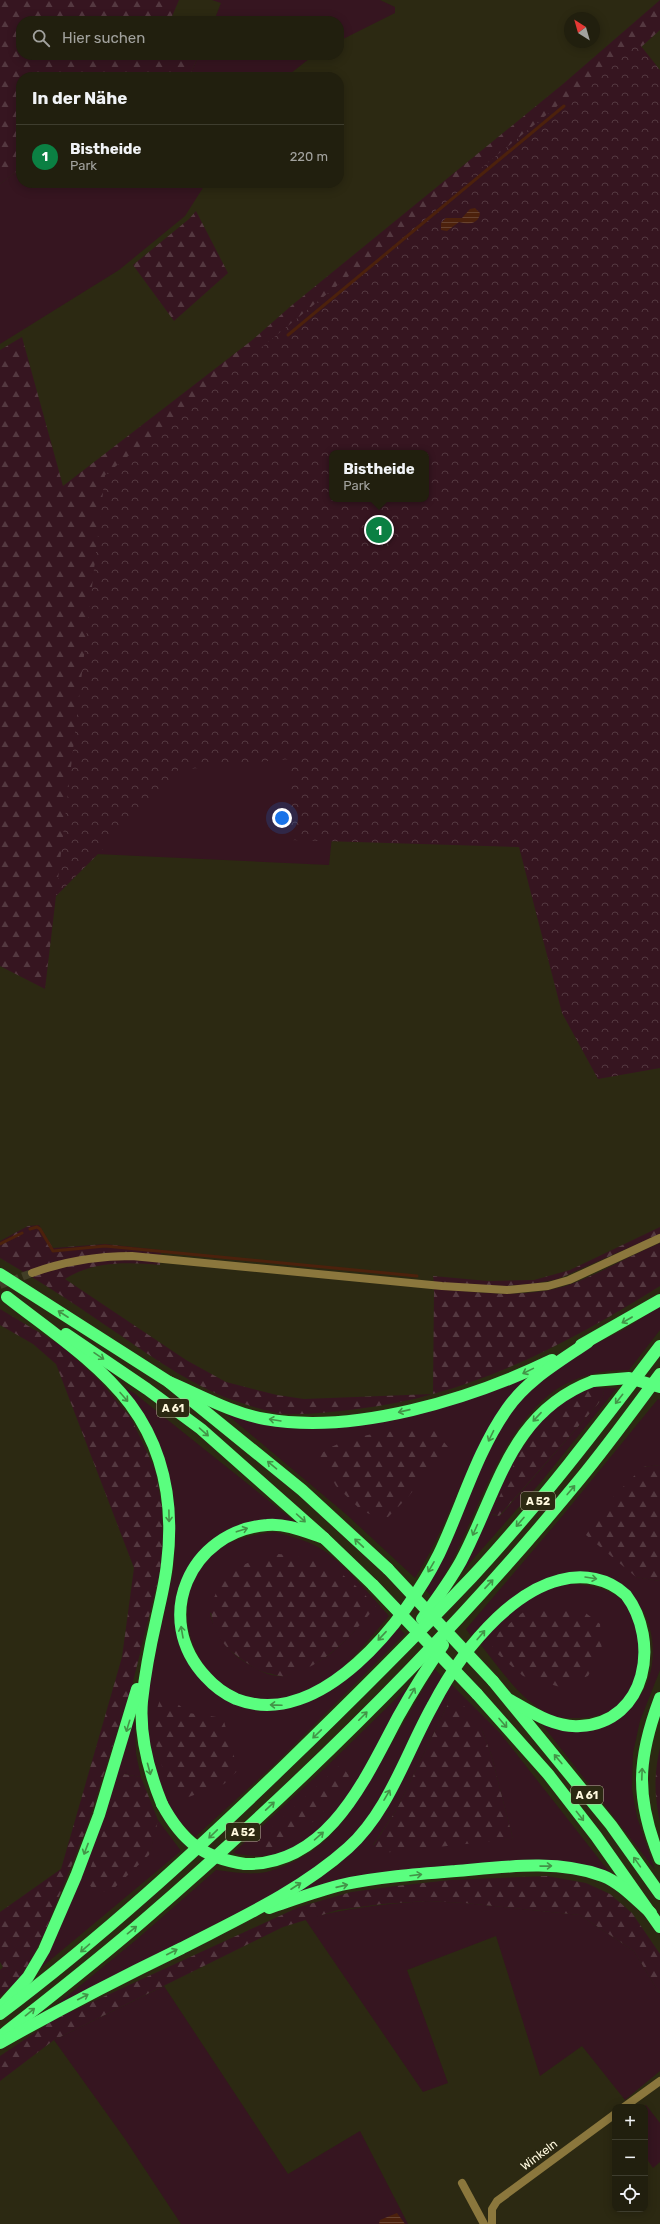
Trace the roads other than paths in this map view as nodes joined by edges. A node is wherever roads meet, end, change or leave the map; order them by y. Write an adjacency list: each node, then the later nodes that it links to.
1 (660, 1238): 2 (street)
2 (32, 1273)
3 (0, 1274): 9 (highway, A 61, one-way to 3)
4 (4, 1295): 11 (highway, A 61, one-way to 11); 13 (highway, one-way to 13)
5 (660, 1300): 6 (highway, one-way to 6)
6 (588, 1342): 9 (highway, one-way to 9); 11 (highway, one-way to 11)
7 (660, 1346): 14 (highway, A 52, one-way to 14)
8 (660, 1374): 12 (highway, A 52, one-way to 8)
9 (169, 1382): 16 (highway, A 61, one-way to 9, bridge)
10 (660, 1387): 14 (highway, one-way to 14, bridge)
11 (324, 1538): 19 (highway, A 61, one-way to 19, bridge)
12 (468, 1607): 13 (highway, one-way to 12, bridge); 24 (highway, A 52, one-way to 12)
13 (153, 1634): 22 (highway, one-way to 22)
14 (404, 1645): 23 (highway, A 52, one-way to 23)
15 (660, 1698): 17 (highway, one-way to 15)
16 (510, 1700): 18 (highway, A 61, one-way to 16); 20 (highway, one-way to 16)
17 (660, 1859)
18 (660, 1894)
19 (651, 1914): 20 (highway, one-way to 19); 21 (highway, A 61)
20 (238, 1919): 25 (highway, one-way to 20)
21 (660, 1927)
22 (0, 2009)
23 (0, 2014)
24 (0, 2036)
25 (0, 2043)
26 (660, 2081): 27 (street)
27 (628, 2104)
28 (612, 2116): 31 (street, Winkeln)
29 (462, 2183): 30 (street)
30 (484, 2224)
31 (492, 2224)

